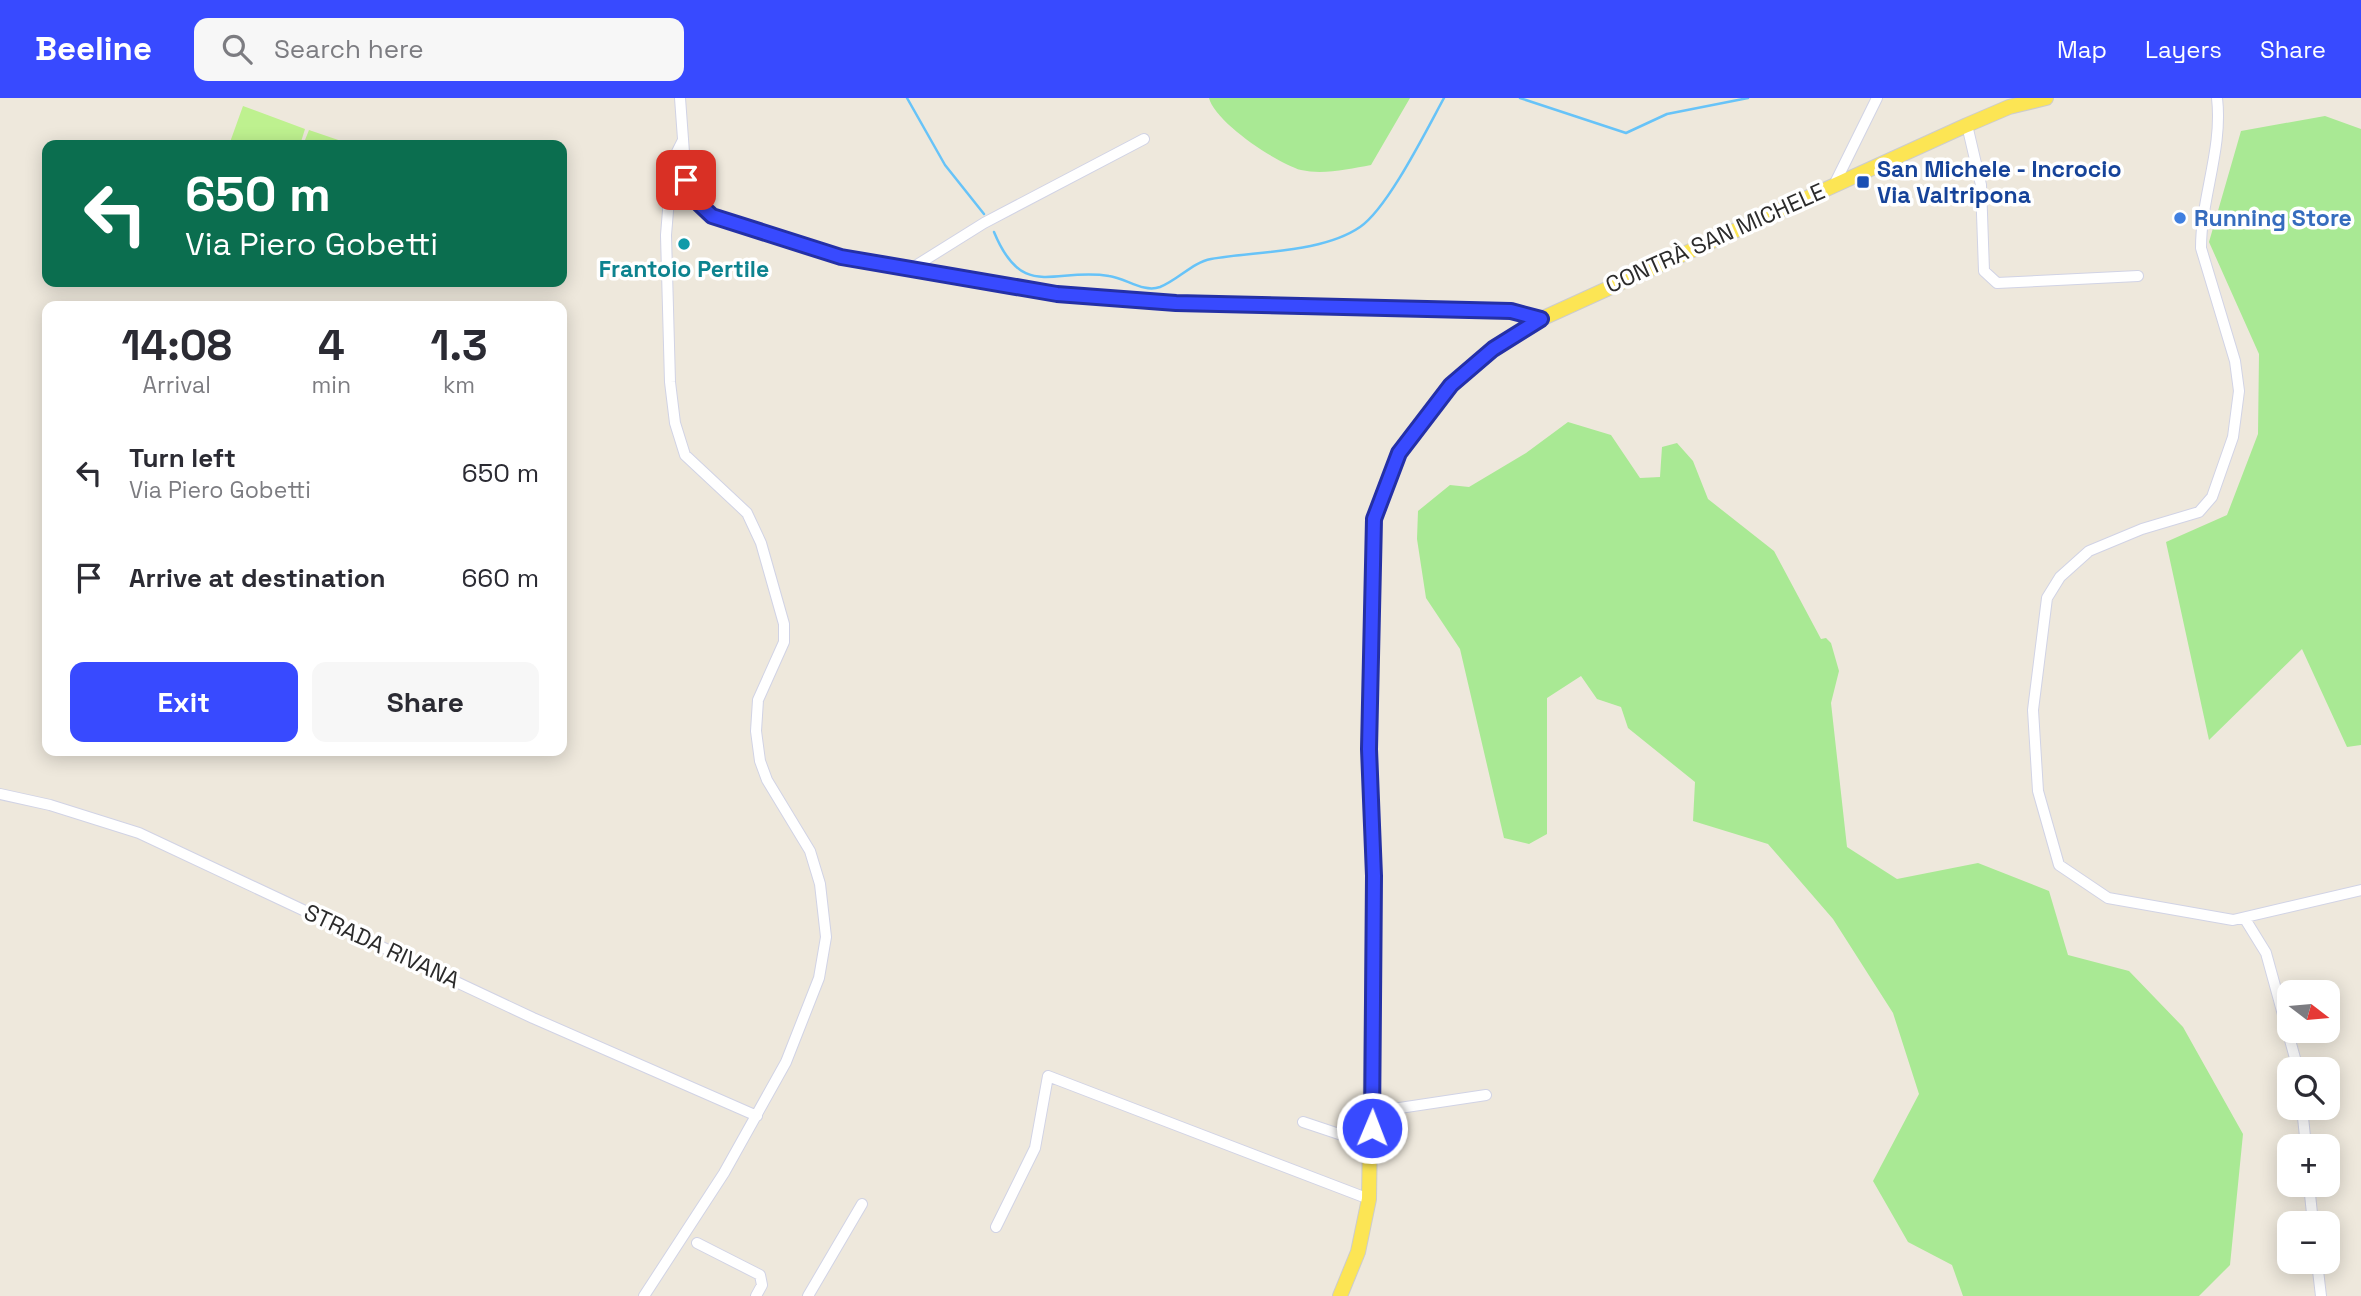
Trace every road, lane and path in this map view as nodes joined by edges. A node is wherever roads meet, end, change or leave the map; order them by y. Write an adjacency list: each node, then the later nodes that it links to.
1 (680, 98): 7 (street)
2 (1877, 98): 8 (street)
3 (2046, 98): 5 (main road, CONTRÀ SAN MICHELE)
4 (2217, 98): 14 (street)
5 (1966, 125): 8 (main road, CONTRÀ SAN MICHELE); 10 (street)
6 (1144, 139): 9 (street)
7 (683, 140): 9 (street); 18 (street)
8 (1835, 183): 11 (main road, CONTRÀ SAN MICHELE)
9 (912, 268): 11 (street)
10 (2138, 275)
11 (1541, 319): 17 (main road, CONTRÀ SAN MICHELE)
12 (0, 794): 18 (street, STRADA RIVANA)
13 (2361, 890): 14 (street)
14 (2245, 919): 15 (street)
15 (2295, 1057)
16 (1486, 1095): 17 (street)
17 (1373, 1112): 20 (main road, CONTRÀ SAN MICHELE)
18 (757, 1116): 26 (street)
19 (1303, 1122): 20 (street)
20 (1371, 1145): 21 (main road, CONTRÀ SAN MICHELE)
21 (1369, 1199): 23 (street); 29 (main road, CONTRÀ SAN MICHELE)
22 (862, 1204): 28 (street)
23 (996, 1227)
24 (697, 1243): 27 (street)
25 (2318, 1274): 30 (street)
26 (644, 1296)
27 (756, 1296)
28 (808, 1296)
29 (1340, 1296)
30 (2321, 1296)

